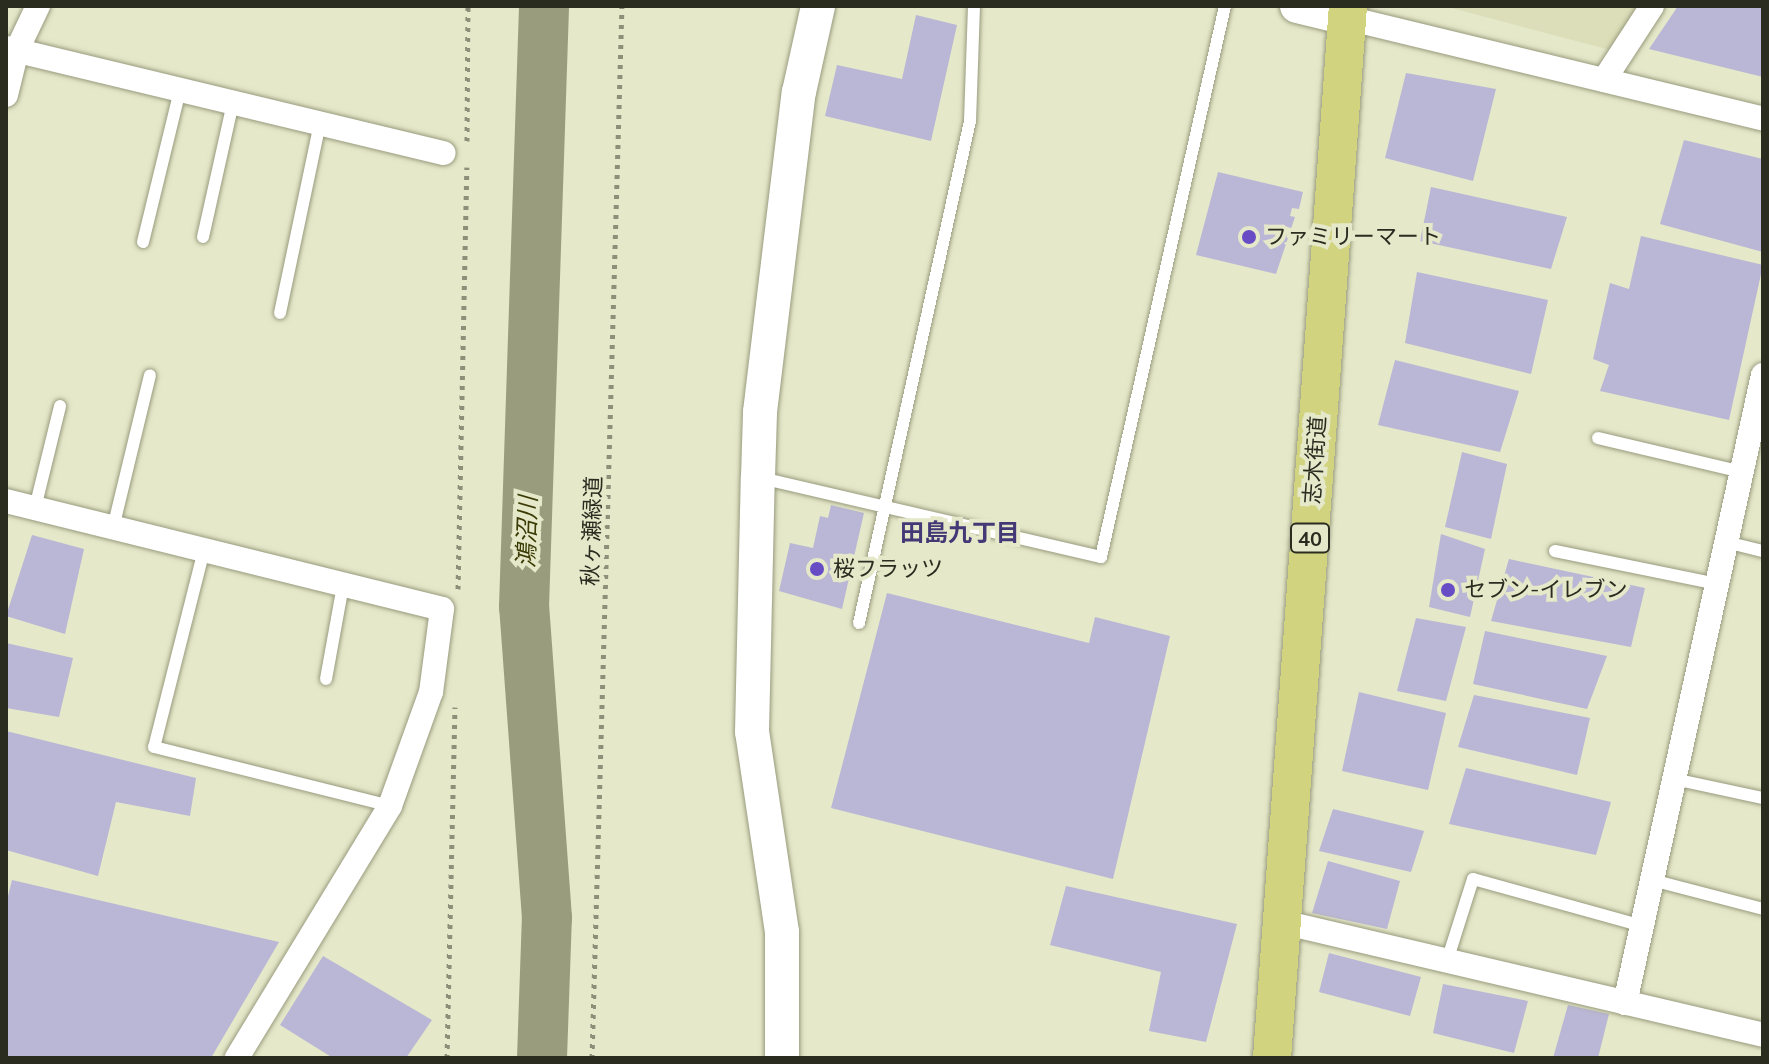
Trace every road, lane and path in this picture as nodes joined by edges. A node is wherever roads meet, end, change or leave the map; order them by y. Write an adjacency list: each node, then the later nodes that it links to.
1 (38, 6): 10 (street)
2 (468, 6): 17 (path)
3 (622, 6): 53 (path, 秋ヶ瀬緑道)
4 (818, 6): 26 (street)
5 (974, 6): 28 (lane)
6 (1225, 6): 28 (lane)
7 (1297, 6): 9 (street)
8 (1652, 6): 11 (street)
9 (1347, 12): 11 (street); 46 (main road, 志木街道 / 40)
10 (11, 49): 12 (street); 13 (street)
11 (1604, 80): 15 (street)
12 (180, 90): 14 (street); 19 (lane)
13 (6, 95)
14 (233, 103): 16 (street); 18 (lane)
15 (1763, 119)
16 (320, 123): 17 (street); 20 (lane)
17 (459, 152): 37 (path)
18 (203, 237)
19 (143, 242)
20 (280, 313)
21 (150, 375): 30 (lane)
22 (1763, 375): 25 (street)
23 (60, 406): 29 (lane)
24 (1598, 438): 25 (lane)
25 (1742, 472): 31 (street)
26 (758, 477): 28 (lane); 54 (street)
27 (6, 501): 29 (street)
28 (886, 507): 38 (lane)
29 (35, 508): 30 (street)
30 (113, 528): 32 (street)
31 (1726, 542): 34 (lane); 35 (street)
32 (204, 550): 36 (street); 43 (lane)
33 (1555, 551): 35 (lane)
34 (1763, 551)
35 (1717, 584): 41 (street)
36 (343, 585): 39 (lane); 43 (street)
37 (458, 600)
38 (859, 623)
39 (326, 679)
40 (455, 701): 52 (path)
41 (1674, 779): 42 (lane); 44 (street)
42 (1763, 798)
43 (390, 806): 51 (street)
44 (1652, 880): 45 (lane); 47 (street)
45 (1763, 909)
46 (1282, 922): 48 (street); 55 (main road, 志木街道 / 40)
47 (1642, 926): 48 (lane); 49 (street)
48 (1447, 961): 49 (street)
49 (1625, 1003): 50 (street)
50 (1763, 1035)
51 (237, 1058)
52 (447, 1058)
53 (592, 1058)
54 (782, 1058)
55 (1272, 1058)

